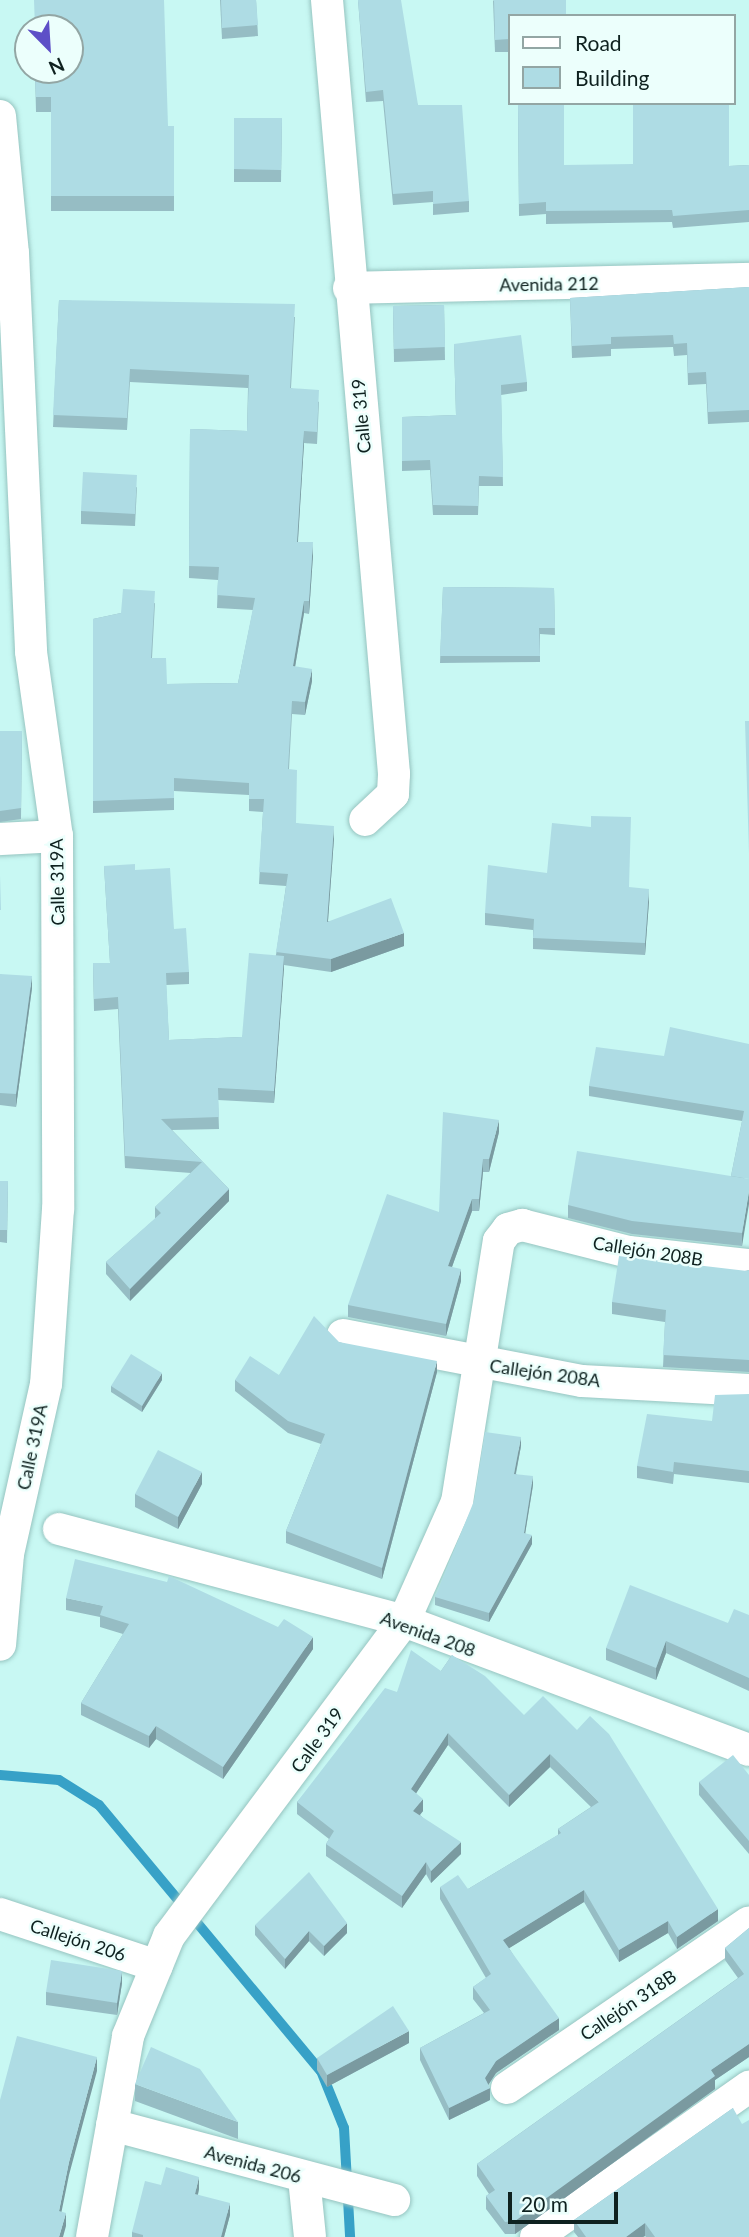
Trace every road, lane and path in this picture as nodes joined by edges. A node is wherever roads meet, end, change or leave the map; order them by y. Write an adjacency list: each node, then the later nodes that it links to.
1 (327, 0): 5 (street, Calle 319)
2 (0, 116): 3 (street, Calle 319A)
3 (6, 253): 7 (street, Calle 319A)
4 (749, 279): 5 (street, Avenida 212)
5 (349, 288): 6 (street, Calle 319)
6 (365, 820)
7 (57, 836): 8 (street); 15 (street, Calle 319A)
8 (0, 839)
9 (508, 1229): 10 (street, Callejón 208B); 12 (street, Calle 319)
10 (749, 1265)
11 (343, 1335): 12 (street, Callejón 208A)
12 (483, 1364): 13 (street, Callejón 208A); 16 (street, Calle 319)
13 (749, 1390)
14 (59, 1529): 16 (street, Avenida 208)
15 (4, 1554): 17 (street, Calle 319A)
16 (404, 1621): 18 (street, Avenida 208); 21 (street, Calle 319)
17 (0, 1645)
18 (749, 1751)
19 (0, 1914): 21 (street, Callejón 206)
20 (749, 1922): 23 (street, Callejón 318B)
21 (157, 1966): 24 (street, Calle 319)
22 (749, 2087): 29 (street)
23 (507, 2088)
24 (112, 2125): 25 (street, Avenida 206); 27 (street, Calle 319)
25 (315, 2181): 26 (street, Avenida 206); 28 (street)
26 (394, 2200)
27 (92, 2237)
28 (310, 2237)
29 (536, 2237)

